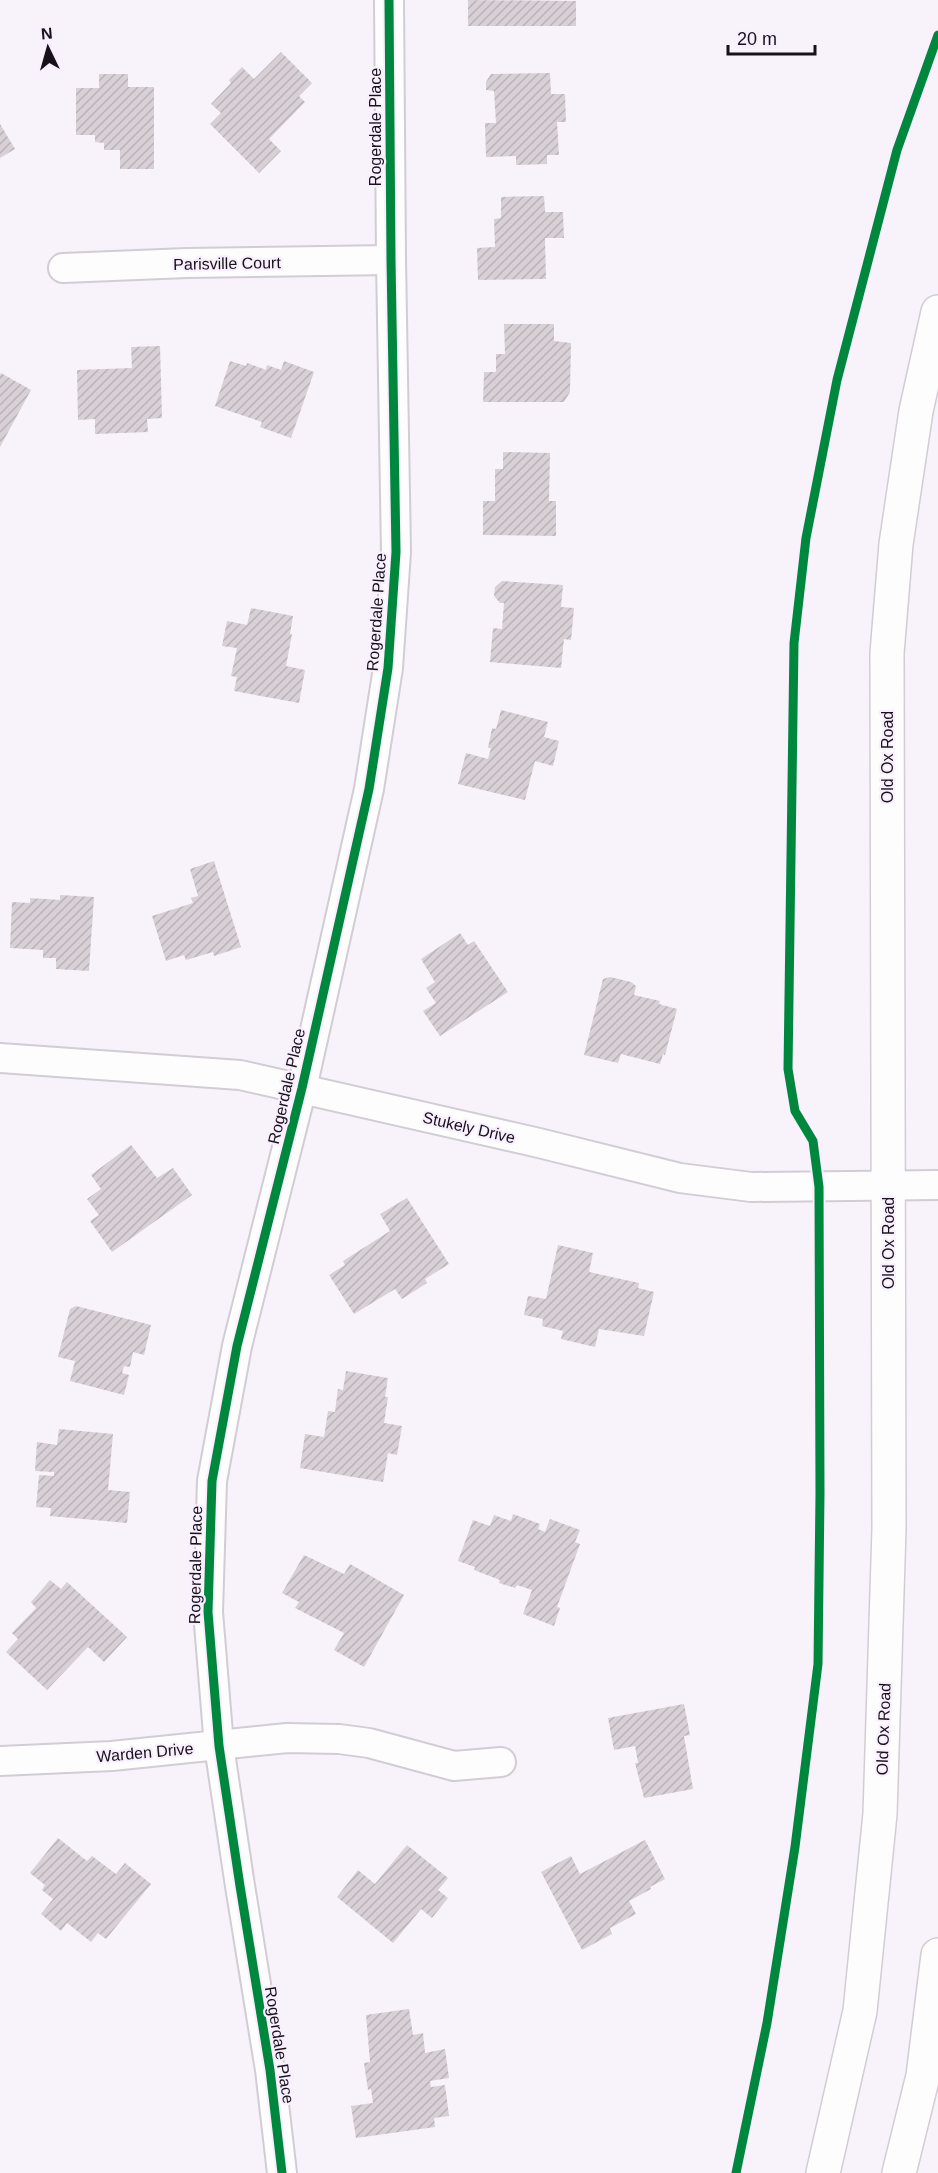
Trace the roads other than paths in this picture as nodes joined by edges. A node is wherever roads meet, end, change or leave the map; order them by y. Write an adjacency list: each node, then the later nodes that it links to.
1 (389, 0): 2 (street, Rogerdale Place)
2 (391, 260): 3 (street, Parisville Court); 6 (street, Rogerdale Place)
3 (63, 268)
4 (938, 312): 8 (main road, Old Ox Road)
5 (0, 1058): 6 (street, Stukely Drive)
6 (302, 1088): 8 (street, Stukely Drive); 9 (street, Rogerdale Place)
7 (938, 1185): 8 (street, Stukely Drive)
8 (888, 1187): 14 (main road, Old Ox Road)
9 (219, 1746): 10 (street, Warden Drive); 11 (street, Warden Drive); 13 (street, Rogerdale Place)
10 (0, 1761)
11 (501, 1762)
12 (938, 1955): 15 (main road)
13 (282, 2173)
14 (823, 2173)
15 (899, 2173)

